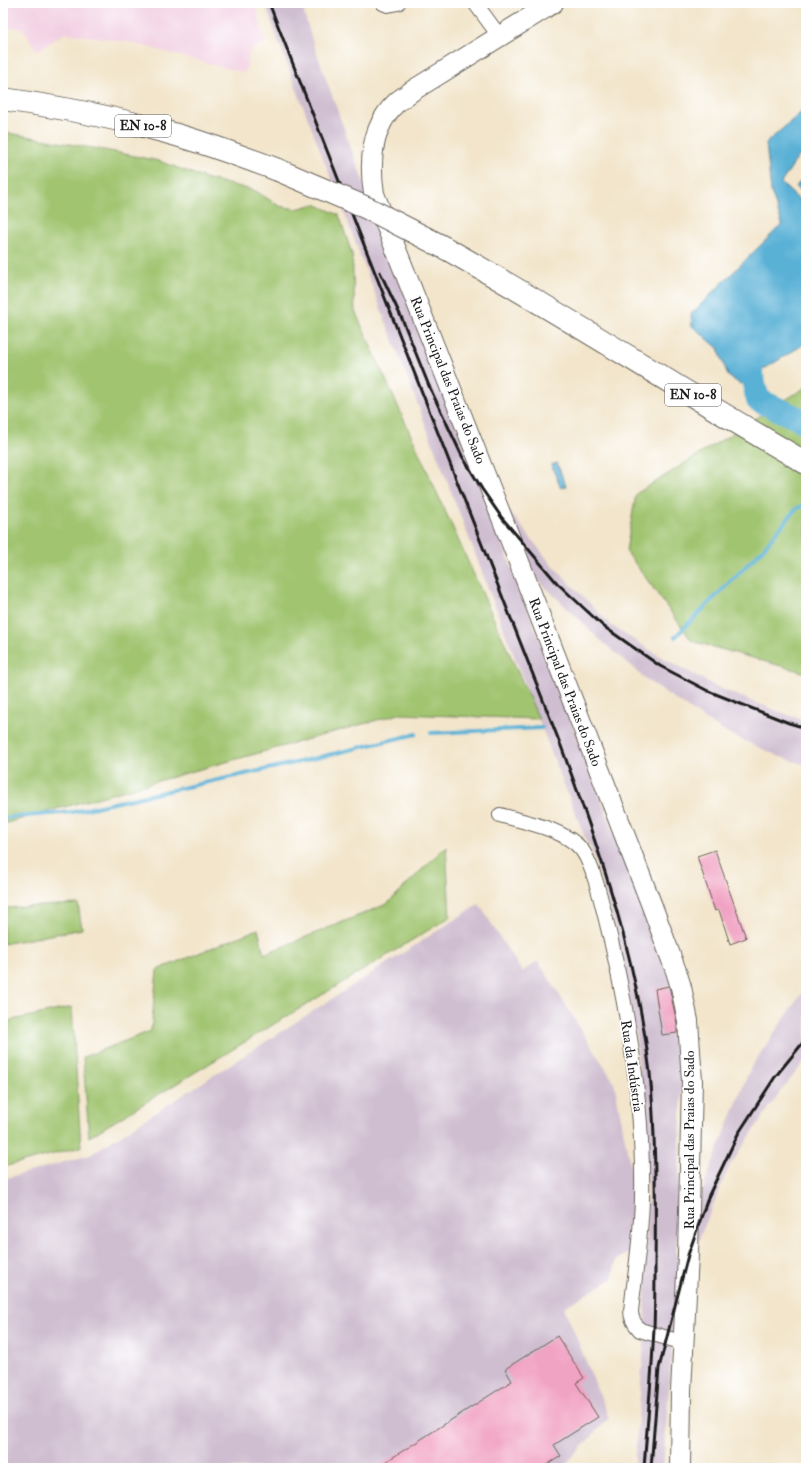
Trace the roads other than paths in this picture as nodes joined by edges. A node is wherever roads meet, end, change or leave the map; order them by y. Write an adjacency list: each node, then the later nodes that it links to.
1 (383, 3): 2 (street)
2 (398, 3)
3 (475, 3): 5 (street)
4 (553, 3): 5 (street, Rua Principal das Praias do Sado)
5 (500, 37): 9 (street, Rua Principal das Praias do Sado)
6 (3, 99): 7 (main road, EN 10-8, bridge)
7 (806, 463)
8 (500, 815): 9 (street, Rua da Indústria)
9 (684, 1343): 10 (street, Rua Principal das Praias do Sado)
10 (680, 1468)

